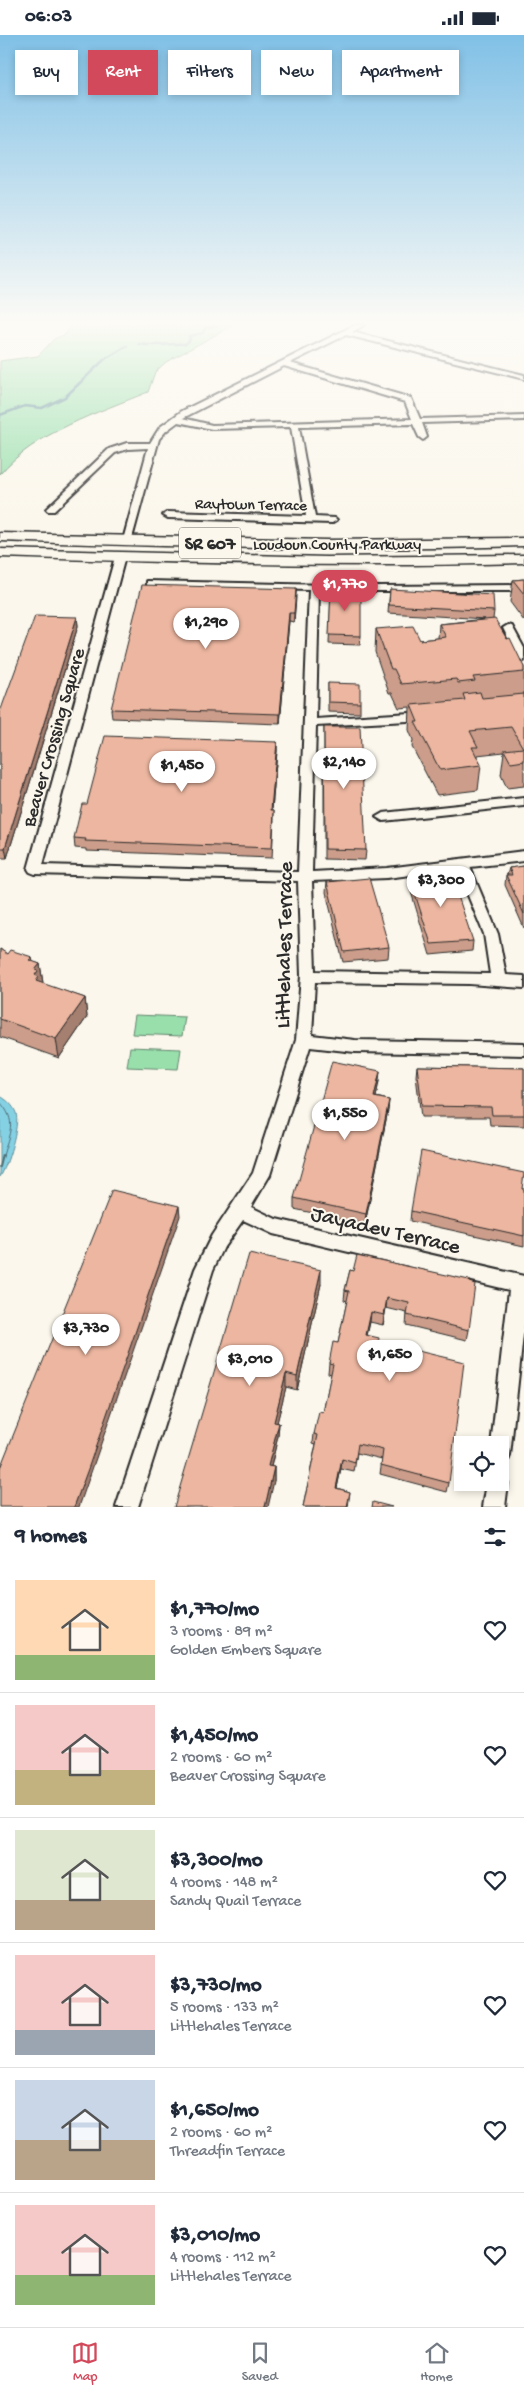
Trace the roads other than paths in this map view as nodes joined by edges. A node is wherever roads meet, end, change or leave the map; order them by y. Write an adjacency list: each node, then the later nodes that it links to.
1 (226, 394): 4 (street)
2 (391, 394): 5 (street)
3 (524, 418): 5 (street)
4 (176, 419): 6 (street); 8 (street)
5 (418, 422): 6 (street); 7 (street)
6 (295, 425): 11 (street)
7 (423, 437)
8 (153, 445): 9 (street); 14 (street)
9 (51, 509)
10 (168, 515): 11 (street, Raytown Terrace)
11 (311, 519): 12 (street, Raytown Terrace)
12 (332, 520)
13 (0, 537): 14 (main road, Loudoun County Parkway / SR 607)
14 (128, 540): 15 (main road, Loudoun County Parkway / SR 607)
15 (524, 542)
16 (0, 553): 17 (main road, Loudoun County Parkway / SR 607)
17 (120, 557): 18 (main road, Loudoun County Parkway / SR 607); 30 (street, Beaver Crossing Square)
18 (524, 559)
19 (152, 583): 21 (street)
20 (524, 587): 21 (street)
21 (314, 588): 25 (street, Littlehales Terrace)
22 (508, 629): 23 (street)
23 (524, 657)
24 (439, 714): 25 (street)
25 (309, 723): 30 (street, Littlehales Terrace)
26 (524, 802): 27 (street)
27 (382, 817)
28 (524, 856): 29 (street)
29 (461, 863): 30 (street); 32 (street)
30 (305, 877): 31 (street, Littlehales Terrace)
31 (308, 976): 32 (street); 34 (street, Littlehales Terrace)
32 (499, 980): 33 (street)
33 (524, 982)
34 (304, 1039): 35 (street); 36 (street, Littlehales Terrace)
35 (524, 1049)
36 (240, 1210): 37 (street, Jayadev Terrace); 40 (street, Littlehales Terrace)
37 (522, 1284): 38 (street)
38 (503, 1436)
39 (496, 1491): 41 (street)
40 (127, 1507)
41 (494, 1507)

